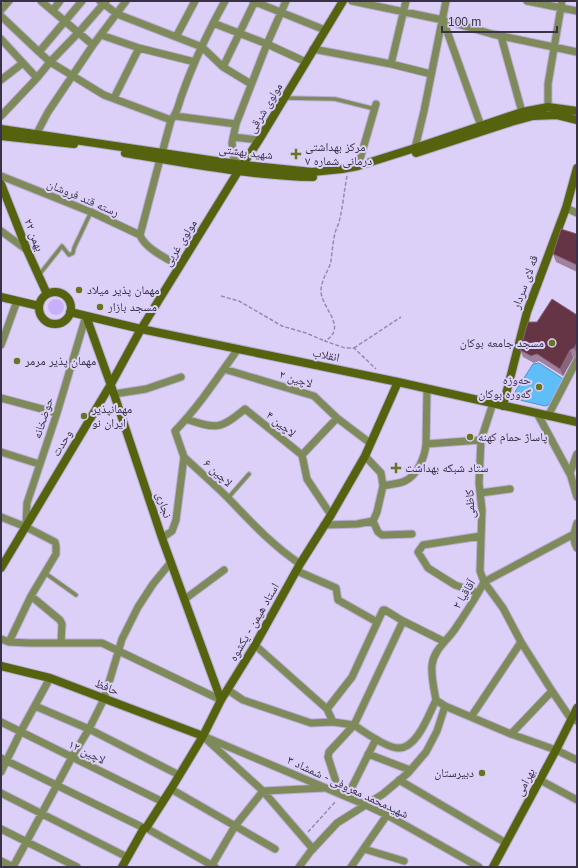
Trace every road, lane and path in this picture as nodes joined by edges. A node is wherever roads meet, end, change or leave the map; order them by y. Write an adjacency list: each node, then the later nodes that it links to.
1 (9, 1): 17 (street)
2 (41, 1): 18 (street)
3 (60, 1): 18 (street)
4 (82, 1): 25 (street)
5 (126, 1): 22 (street)
6 (195, 1): 32 (street)
7 (225, 1): 26 (street)
8 (254, 1): 20 (street); 29 (street)
9 (286, 1): 20 (street, مولوی شرقی)
10 (342, 1): 27 (main road, مولوی شرقی)
11 (352, 1): 21 (street)
12 (406, 1): 21 (street)
13 (446, 1): 23 (street)
14 (527, 1): 16 (street)
15 (103, 2): 22 (street); 28 (street)
16 (561, 4): 19 (street); 37 (street)
17 (1, 10)
18 (53, 10): 25 (street)
19 (577, 11)
20 (281, 12): 27 (street); 34 (street, مولوی شرقی)
21 (403, 12): 23 (street); 46 (street)
22 (117, 14): 30 (street); 32 (street)
23 (443, 20): 31 (street); 48 (street); 63 (street)
24 (2, 21): 40 (street)
25 (65, 21): 28 (street); 40 (street)
26 (213, 22): 29 (street); 36 (street)
27 (324, 30): 39 (main road, مولوی شرقی)
28 (79, 32): 35 (street); 42 (street)
29 (239, 33): 34 (street); 47 (street)
30 (101, 35): 35 (street); 38 (street)
31 (501, 36): 37 (street); 58 (street)
32 (176, 37): 36 (street)
33 (1, 39): 45 (street)
34 (267, 44): 44 (street); 52 (street, مولوی شرقی)
35 (93, 45): 49 (street)
36 (202, 47): 43 (street); 47 (street)
37 (554, 47): 41 (street); 56 (street)
38 (139, 48): 43 (street); 53 (street)
39 (313, 49): 44 (main road, مولوی شرقی); 46 (street)
40 (39, 52): 42 (street)
41 (577, 52)
42 (50, 62): 49 (street); 50 (street)
43 (195, 62): 60 (street)
44 (306, 62): 54 (main road, مولوی شرقی)
45 (23, 63): 50 (street); 51 (street)
46 (391, 64): 48 (street)
47 (224, 67): 52 (street)
48 (430, 74): 69 (street)
49 (73, 75): 53 (street); 65 (street)
50 (37, 78): 59 (street)
51 (1, 80)
52 (251, 84): 62 (street, مولوی شرقی)
53 (114, 98): 60 (street)
54 (285, 98): 55 (lane); 68 (main road, مولوی شرقی)
55 (375, 107): 71 (street)
56 (548, 107): 57 (main road, شهید بهشتی); 58 (main road, شهید بهشتی)
57 (577, 111)
58 (522, 112): 63 (main road, شهید بهشتی)
59 (1, 116)
60 (173, 118): 62 (street); 70 (street)
61 (577, 120): 74 (main road, شهید بهشتی)
62 (236, 124): 67 (street, مولوی شرقی)
63 (481, 126): 69 (main road, شهید بهشتی)
64 (1, 129): 65 (main road, شهید بهشتی)
65 (37, 133): 70 (main road, شهید بهشتی)
66 (1, 136): 70 (main road, شهید بهشتی)
67 (233, 137): 68 (street); 72 (street, مولوی شرقی)
68 (259, 140): 72 (main road, مولوی شرقی)
69 (415, 148): 71 (main road, شهید بهشتی)
70 (161, 156): 72 (main road, شهید بهشتی); 81 (street)
71 (358, 166): 72 (main road, شهید بهشتی)
72 (241, 168): 74 (main road, شهید بهشتی); 83 (main road, مولوی غربی)
73 (577, 168): 77 (main road, قه لای سردار)
74 (347, 174): 94 (path)
75 (1, 176): 78 (street, رسته قند فروشان)
76 (1, 184): 82 (main road, ۲۲ بهمن)
77 (566, 208): 79 (street); 108 (main road, قه لای سردار)
78 (91, 212): 81 (street, رسته قند فروشان); 84 (lane)
79 (577, 213)
80 (1, 231): 82 (street)
81 (140, 235): 83 (street, رسته قند فروشان)
82 (28, 250): 84 (main road, ۲۲ بهمن)
83 (180, 266): 93 (main road, مولوی غربی)
84 (39, 275): 85 (main road, ۲۲ بهمن)
85 (47, 294): 89 (main road); 90 (main road)
86 (221, 296): 94 (path)
87 (1, 297): 88 (main road)
88 (17, 300): 89 (main road); 95 (street)
89 (39, 306): 90 (main road)
90 (70, 312): 91 (main road, انقلاب)
91 (86, 316): 93 (main road, انقلاب); 103 (main road, نجاری); 109 (street, حوضخانه)
92 (401, 317): 96 (path)
93 (141, 329): 97 (main road, انقلاب); 103 (main road, وحدت)
94 (325, 341): 96 (path)
95 (1, 345)
96 (354, 348): 101 (path)
97 (238, 349): 99 (street); 101 (main road, انقلاب)
98 (577, 360): 111 (street)
99 (224, 369): 112 (street, لاچین ۲); 113 (street)
100 (181, 377): 105 (street)
101 (383, 379): 102 (main road, انقلاب)
102 (398, 382): 104 (main road, انقلاب); 116 (main road, استاد هیمن - یکشوه)
103 (111, 384): 105 (main road, نجاری); 136 (main road, وحدت)
104 (427, 389): 107 (main road, انقلاب); 117 (street)
105 (114, 394): 140 (main road, نجاری)
106 (1, 398): 109 (street)
107 (493, 403): 108 (main road, انقلاب); 115 (street, کاظمی)
108 (503, 406): 110 (main road, انقلاب)
109 (57, 413): 123 (street, حوضخانه)
110 (537, 413): 111 (main road, انقلاب); 125 (street)
111 (548, 416): 114 (main road, انقلاب)
112 (337, 418): 116 (street, لاچین ۲); 120 (street)
113 (186, 420): 120 (street, لاچین ۴); 122 (street)
114 (577, 422)
115 (481, 440): 117 (street); 128 (street, کاظمی)
116 (370, 443): 121 (main road, استاد هیمن - یکشوه)
117 (426, 444): 126 (street)
118 (1, 452): 123 (street)
119 (577, 454): 125 (street)
120 (302, 455): 131 (street)
121 (365, 456): 126 (street); 131 (main road, استاد هیمن - یکشوه)
122 (184, 457): 130 (street, لاچین ۶); 140 (street, لاچین ۶)
123 (39, 464): 136 (street, حوضخانه)
124 (249, 474): 130 (lane)
125 (571, 476): 129 (street)
126 (383, 486): 133 (street)
127 (510, 489): 128 (street)
128 (480, 493): 139 (street, کاظمی)
129 (577, 497)
130 (228, 498): 143 (street, لاچین ۶)
131 (331, 515): 135 (main road, استاد هیمن - یکشوه)
132 (1, 517): 136 (street)
133 (373, 521): 135 (street); 137 (street)
134 (577, 523): 138 (street)
135 (324, 525): 143 (main road, استاد هیمن - یکشوه)
136 (26, 527): 144 (main road, وحدت); 146 (street)
137 (412, 534)
138 (574, 534): 141 (street); 147 (street, آقاقیا ۲)
139 (481, 536): 147 (street, کاظمی); 148 (street)
140 (162, 538): 142 (main road, نجاری)
141 (577, 548)
142 (171, 562): 151 (main road, نجاری); 160 (street)
143 (298, 567): 153 (street, لاچین ۶); 159 (main road, استاد هیمن - یکشوه)
144 (1, 568)
145 (224, 570): 151 (street)
146 (45, 573): 149 (street); 150 (lane)
147 (484, 582): 148 (street, آقاقیا ۲); 157 (street)
148 (478, 593): 155 (street, آقاقیا ۲)
149 (31, 596): 156 (street); 158 (street)
150 (76, 596)
151 (185, 599): 166 (main road, نجاری)
152 (403, 621): 153 (street); 155 (street); 176 (street)
153 (377, 622): 171 (street)
154 (1, 639): 156 (street)
155 (443, 641): 167 (street, آقاقیا ۲)
156 (8, 642): 158 (street)
157 (522, 642): 164 (street); 172 (street)
158 (61, 643): 160 (street)
159 (255, 646): 163 (main road, استاد هیمن - یکشوه); 171 (street)
160 (117, 651): 165 (street); 166 (street)
161 (1, 666): 162 (main road, حافظ)
162 (50, 678): 165 (main road, حافظ); 168 (street)
163 (228, 690): 166 (main road, استاد هیمن - یکشوه); 175 (street)
164 (552, 691): 173 (street); 179 (street)
165 (104, 699): 177 (street); 180 (main road, حافظ)
166 (221, 700): 180 (main road, استاد هیمن - یکشوه)
167 (436, 700): 169 (street); 181 (street)
168 (36, 706): 177 (street); 178 (street)
169 (444, 706): 172 (street); 187 (street)
170 (577, 708): 173 (main road, بهرامی)
171 (327, 709): 175 (street)
172 (471, 717): 179 (street)
173 (574, 720): 182 (main road, بهرامی)
174 (1, 722): 178 (street, لاچین ۱۲)
175 (333, 722): 176 (street)
176 (354, 726): 181 (street); 197 (street)
177 (89, 729): 184 (street); 189 (street)
178 (21, 731): 184 (street, لاچین ۱۲); 185 (street)
179 (511, 734): 182 (street)
180 (203, 736): 189 (main road, استاد هیمن - یکشوه); 193 (street, شهیدمحمد معروفی - شمشاد ۳); 195 (street)
181 (376, 739): 183 (street)
182 (556, 750): 186 (street); 191 (main road, بهرامی)
183 (368, 754): 187 (street); 197 (street)
184 (72, 758): 192 (street); 199 (street, لاچین ۱۲)
185 (4, 759): 188 (street); 192 (street)
186 (577, 760)
187 (410, 770): 190 (street)
188 (1, 772)
189 (179, 775): 194 (main road, استاد هیمن - یکشوه)
190 (399, 780): 200 (street); 208 (street)
191 (540, 780): 198 (street); 208 (main road, بهرامی)
192 (58, 785): 201 (street); 204 (street)
193 (328, 788): 195 (street); 197 (street, شهیدمحمد معروفی - شمشاد ۳)
194 (171, 789): 199 (main road, استاد هیمن - یکشوه); 203 (street)
195 (263, 790): 203 (street); 206 (street)
196 (1, 794): 201 (street)
197 (343, 795): 200 (street, شهیدمحمد معروفی - شمشاد ۳); 206 (path)
198 (577, 800)
199 (163, 802): 204 (main road, استاد هیمن - یکشوه)
200 (366, 805): 202 (street, شهیدمحمد معروفی - شمشاد ۳); 210 (street)
201 (42, 813): 207 (street); 212 (street)
202 (387, 815): 211 (street); 221 (street, شهیدمحمد معروفی - شمشاد ۳)
203 (235, 826): 209 (street); 215 (street)
204 (145, 828): 212 (main road, استاد هیمن - یکشوه); 215 (street)
205 (1, 829): 207 (street)
206 (302, 838): 210 (street)
207 (26, 842): 216 (street); 217 (street)
208 (506, 843): 222 (main road, بهرامی)
209 (275, 849)
210 (313, 849): 219 (street)
211 (364, 850): 214 (street); 220 (street)
212 (127, 857): 218 (main road, استاد هیمن - یکشوه)
213 (1, 861): 216 (street)
214 (404, 861)
215 (213, 866)
216 (13, 867)
217 (77, 867)
218 (122, 867)
219 (300, 867)
220 (351, 867)
221 (479, 867)
222 (493, 867)

